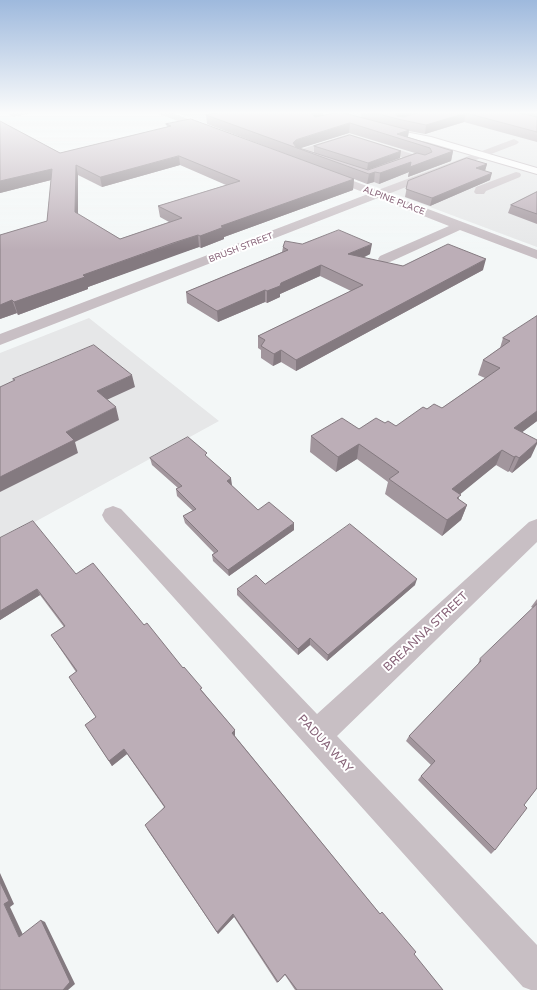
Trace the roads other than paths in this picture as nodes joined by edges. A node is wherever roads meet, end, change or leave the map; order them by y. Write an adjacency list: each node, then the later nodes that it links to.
1 (315, 158): 7 (street)
2 (417, 158): 8 (street)
3 (463, 158): 6 (main road)
4 (473, 158): 6 (street, BRUSH STREET)
5 (492, 158): 10 (main road)
6 (469, 160): 11 (main road); 14 (street, BRUSH STREET)
7 (326, 162)
8 (402, 163)
9 (312, 169): 14 (street, ALPINE PLACE)
10 (537, 172)
11 (516, 175): 12 (main road); 13 (street)
12 (537, 181)
13 (480, 192)
14 (379, 195): 15 (street, ALPINE PLACE); 18 (street, BRUSH STREET)
15 (459, 226): 16 (street, ALPINE PLACE); 17 (street)
16 (537, 255)
17 (384, 259)
18 (0, 340)
19 (113, 515): 21 (street, PADUA WAY)
20 (537, 528): 21 (street, BREANNA STREET)
21 (316, 735): 22 (street, PADUA WAY)
22 (537, 973)

